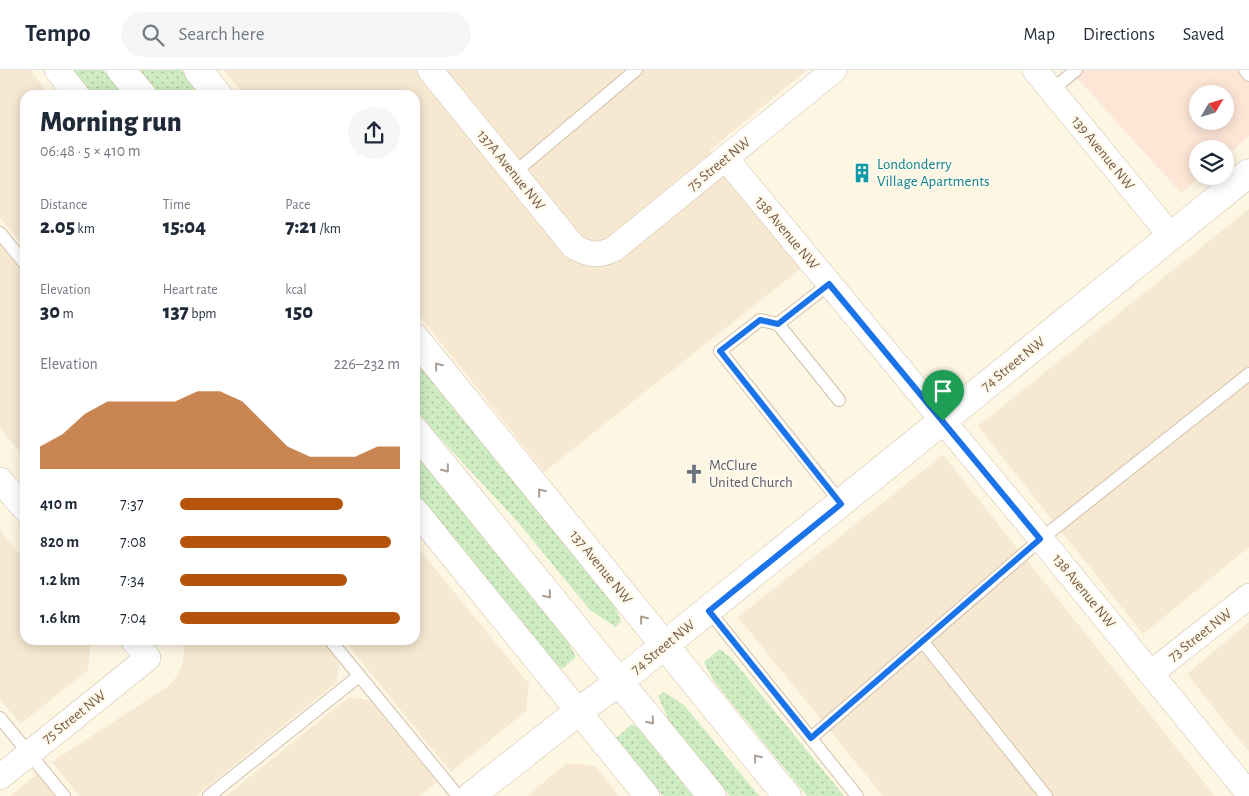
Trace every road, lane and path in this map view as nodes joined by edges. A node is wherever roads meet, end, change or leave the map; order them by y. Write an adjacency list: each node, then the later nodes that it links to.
1 (57, 70): 11 (street)
2 (121, 70): 12 (main road)
3 (198, 70): 13 (main road)
4 (430, 70): 16 (street, 137A Avenue NW)
5 (636, 70): 16 (lane)
6 (833, 70): 15 (street, 75 Street NW)
7 (1035, 70): 14 (street, 139 Avenue NW)
8 (1076, 70): 14 (lane)
9 (1245, 70): 10 (lane)
10 (1249, 75)
11 (73, 90)
12 (138, 90)
13 (214, 90)
14 (1052, 90): 19 (street, 139 Avenue NW)
15 (726, 159): 20 (street, 75 Street NW); 22 (street, 138 Avenue NW)
16 (514, 173): 20 (street, 137A Avenue NW)
17 (1249, 173): 19 (main road, 74 Street NW)
18 (0, 233): 21 (lane)
19 (1171, 236): 27 (main road, 74 Street NW)
20 (602, 254)
21 (20, 258)
22 (829, 284): 23 (lane); 27 (street, 138 Avenue NW)
23 (778, 324): 26 (lane); 31 (lane)
24 (420, 344): 38 (main road, 137 Avenue NW, one-way to 24)
25 (1249, 374): 33 (lane)
26 (839, 400)
27 (943, 421): 31 (main road, 74 Street NW); 33 (street, 138 Avenue NW)
28 (420, 437): 42 (main road, one-way to 42)
29 (0, 480): 30 (street)
30 (20, 503)
31 (841, 504): 35 (main road, 74 Street NW)
32 (420, 516): 43 (street)
33 (1040, 539): 36 (lane); 40 (street, 138 Avenue NW)
34 (1249, 596): 40 (street, 73 Street NW)
35 (709, 611): 38 (main road, 74 Street NW); 45 (lane)
36 (923, 642): 45 (lane); 57 (lane)
37 (334, 645): 41 (lane)
38 (665, 646): 42 (main road, 74 Street NW); 55 (main road, 137 Avenue NW, one-way to 38)
39 (141, 649): 46 (street, 75 Street NW)
40 (1151, 673): 48 (street, 138 Avenue NW)
41 (360, 676): 50 (lane); 51 (lane)
42 (620, 682): 43 (main road, 74 Street NW); 54 (main road, one-way to 54)
43 (579, 711): 52 (main road, 74 Street NW); 53 (street)
44 (0, 718): 46 (lane)
45 (811, 738): 56 (lane)
46 (29, 753): 47 (street, 75 Street NW); 49 (lane)
47 (0, 777)
48 (1249, 794)
49 (64, 796)
50 (209, 796)
51 (458, 796)
52 (471, 796)
53 (648, 796)
54 (712, 796)
55 (788, 796)
56 (857, 796)
57 (1046, 796)

